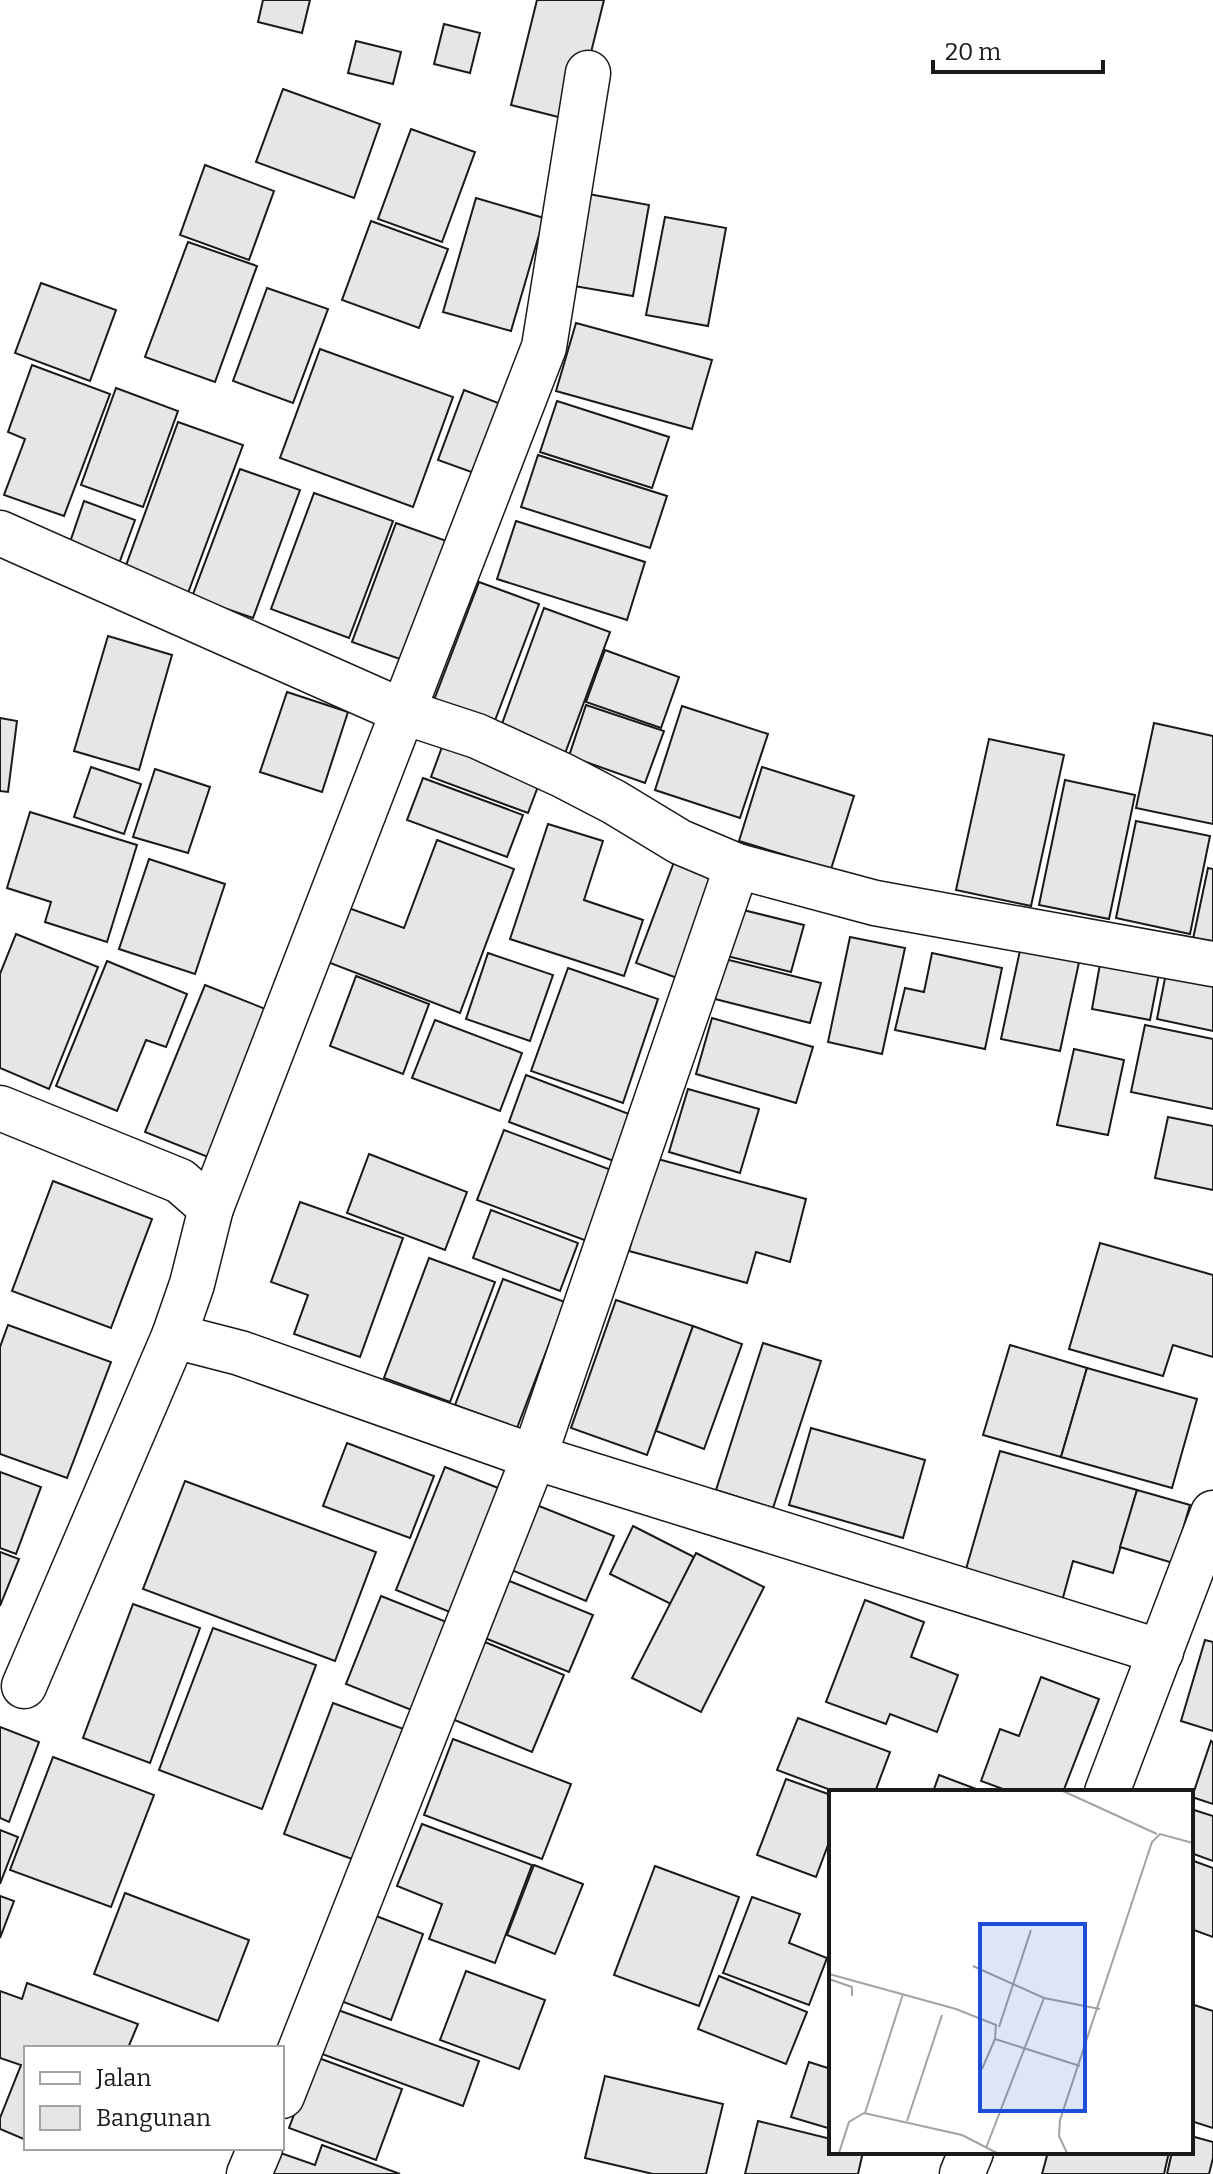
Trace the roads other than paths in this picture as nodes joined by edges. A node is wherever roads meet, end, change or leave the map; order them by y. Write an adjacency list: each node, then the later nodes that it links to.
1 (588, 73): 3 (street)
2 (0, 533): 3 (street)
3 (404, 712): 4 (street); 7 (street)
4 (737, 866): 5 (street); 9 (street)
5 (1213, 964)
6 (0, 1108): 7 (street)
7 (211, 1208): 8 (street)
8 (174, 1336): 9 (street); 12 (street)
9 (534, 1457): 11 (street); 14 (street)
10 (1213, 1513): 11 (street)
11 (1161, 1652): 13 (street)
12 (24, 1686)
13 (1108, 1790)
14 (284, 2091)
15 (259, 2150): 17 (street)
16 (970, 2154): 18 (street)
17 (249, 2174)
18 (962, 2174)

